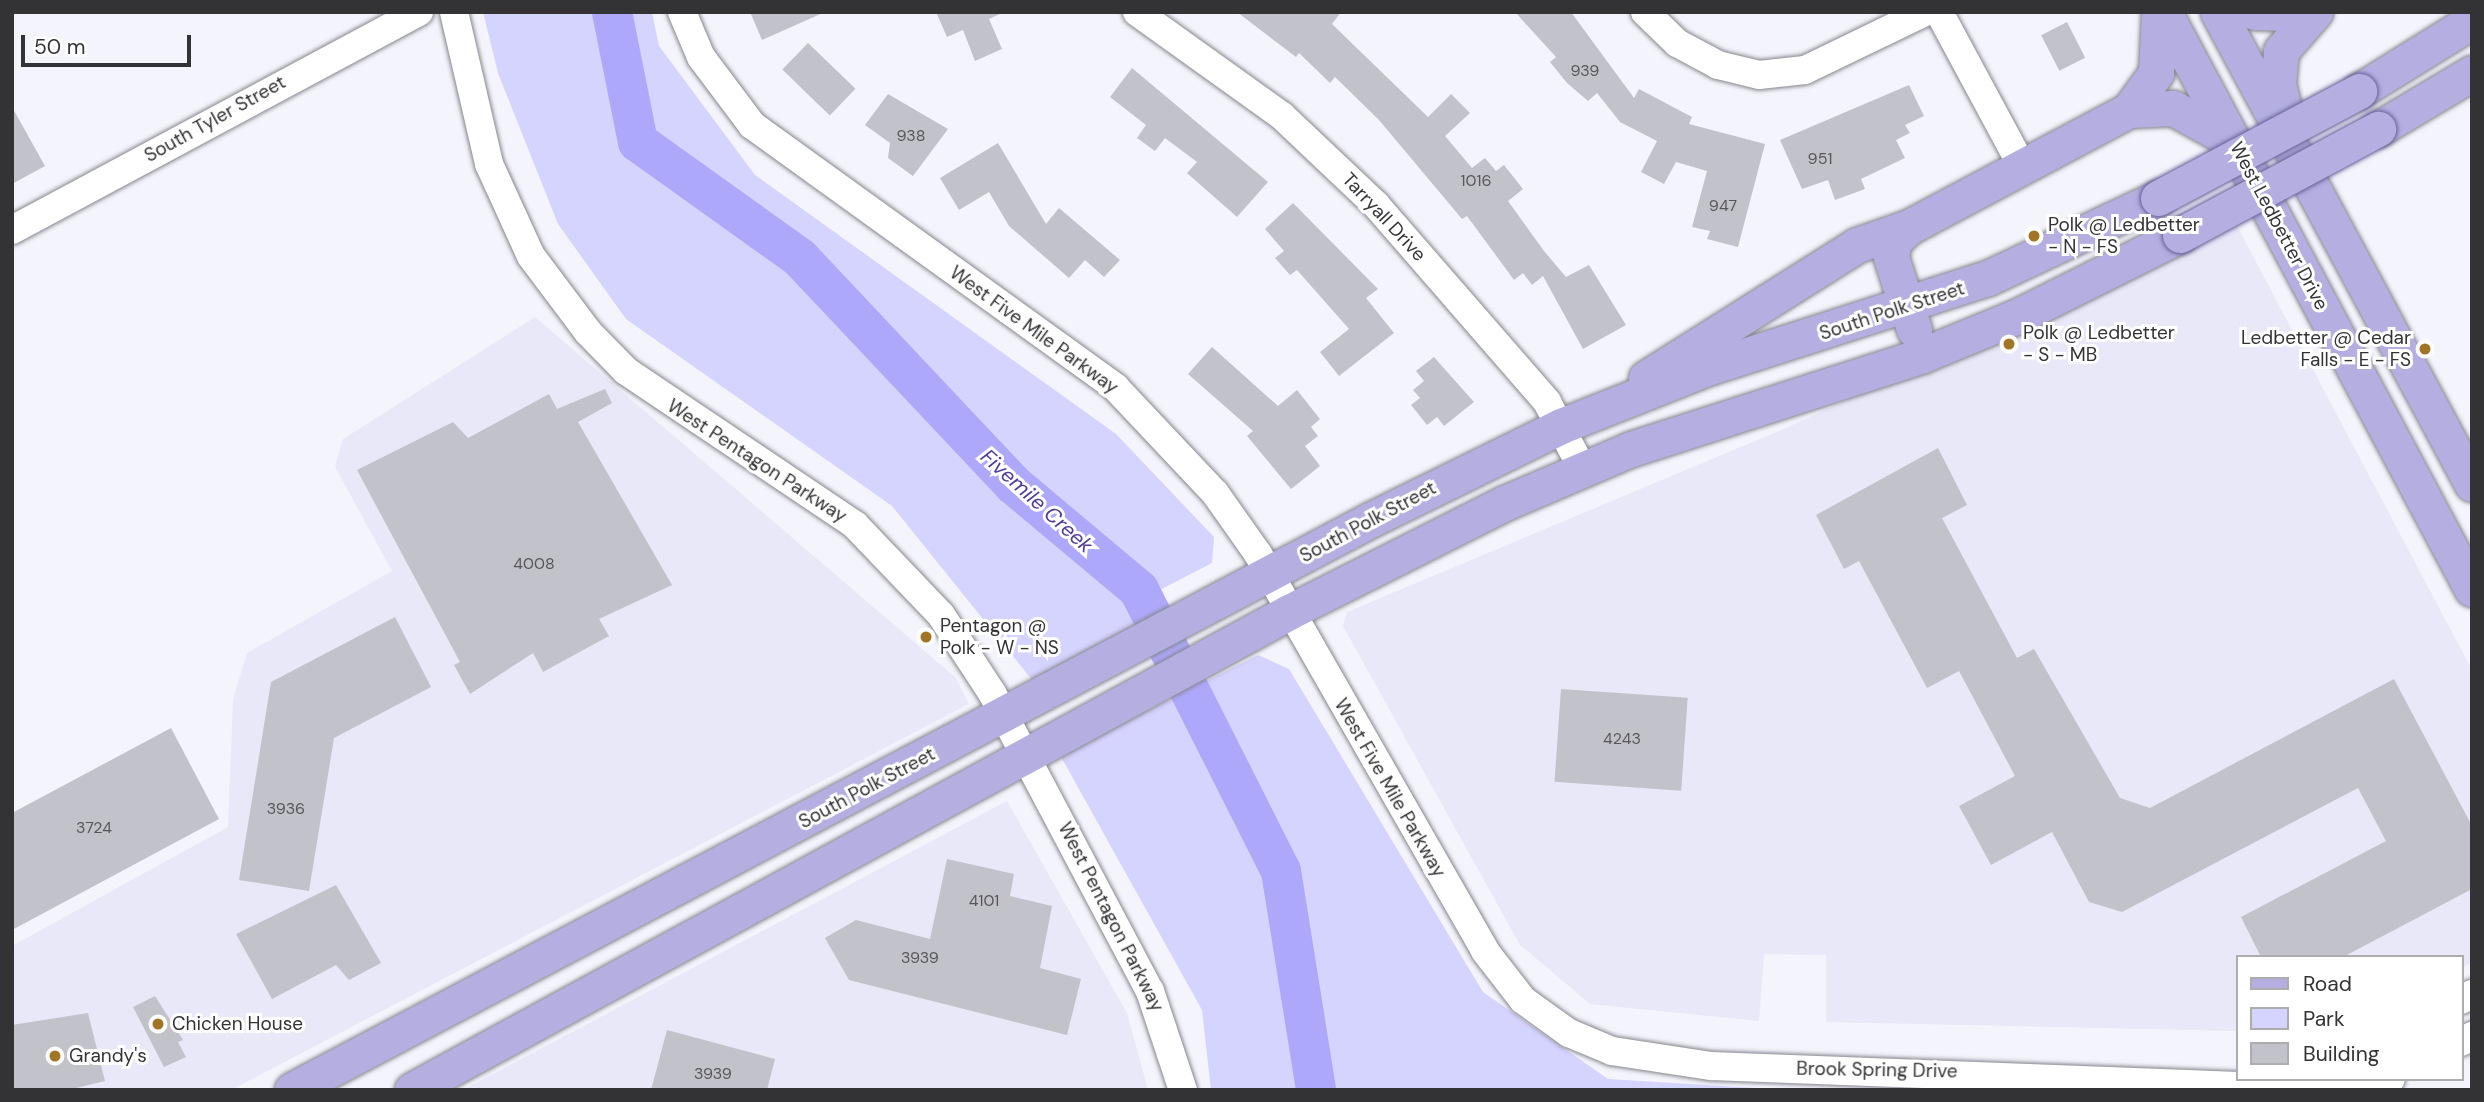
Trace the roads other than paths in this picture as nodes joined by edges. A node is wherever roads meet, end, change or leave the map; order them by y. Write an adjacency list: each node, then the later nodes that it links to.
1 (419, 12): 19 (street, South Tyler Street)
2 (454, 12): 31 (street, West Pentagon Parkway)
3 (682, 12): 28 (street, West Five Mile Parkway)
4 (1137, 12): 23 (street, Tarryall Drive)
5 (1645, 12): 6 (street)
6 (1926, 12)
7 (1939, 12): 17 (street)
8 (2162, 12): 14 (main road); 15 (main road, West Ledbetter Drive)
9 (2218, 12): 16 (main road)
10 (2255, 12): 11 (main road)
11 (2313, 13): 16 (main road)
12 (2472, 21): 20 (main road, South Polk Street, bridge)
13 (2472, 73): 21 (main road, bridge)
14 (2129, 110): 15 (main road); 17 (main road)
15 (2234, 143): 25 (main road, West Ledbetter Drive)
16 (2295, 156): 24 (main road)
17 (2023, 168): 18 (main road)
18 (1909, 228): 20 (main road); 22 (main road)
19 (12, 230)
20 (1907, 308): 21 (main road); 22 (main road, South Polk Street)
21 (1923, 355): 26 (main road)
22 (1615, 400): 23 (main road, South Polk Street)
23 (1561, 426): 26 (street, Tarryall Drive); 28 (main road, South Polk Street)
24 (2460, 433): 25 (main road); 27 (main road)
25 (2405, 462): 29 (main road, West Ledbetter Drive)
26 (1582, 468): 30 (main road)
27 (2472, 484)
28 (1269, 574): 30 (street, West Five Mile Parkway); 31 (main road, South Polk Street)
29 (2472, 589)
30 (1289, 612): 32 (main road); 35 (street, West Five Mile Parkway)
31 (1005, 716): 32 (street, West Pentagon Parkway); 33 (main road, South Polk Street)
32 (1026, 755): 34 (main road); 44 (street, West Pentagon Parkway)
33 (720, 865): 34 (main road); 36 (main road, South Polk Street)
34 (744, 905): 37 (main road)
35 (1486, 951): 38 (street, Brook Spring Drive)
36 (426, 1021): 37 (main road); 42 (main road, South Polk Street)
37 (450, 1069): 43 (main road)
38 (2236, 1081)
39 (2251, 1081): 41 (street, Brook Spring Drive)
40 (2382, 1081): 41 (street, Brook Spring Drive)
41 (2313, 1083)
42 (292, 1090)
43 (411, 1090)
44 (1183, 1090)

